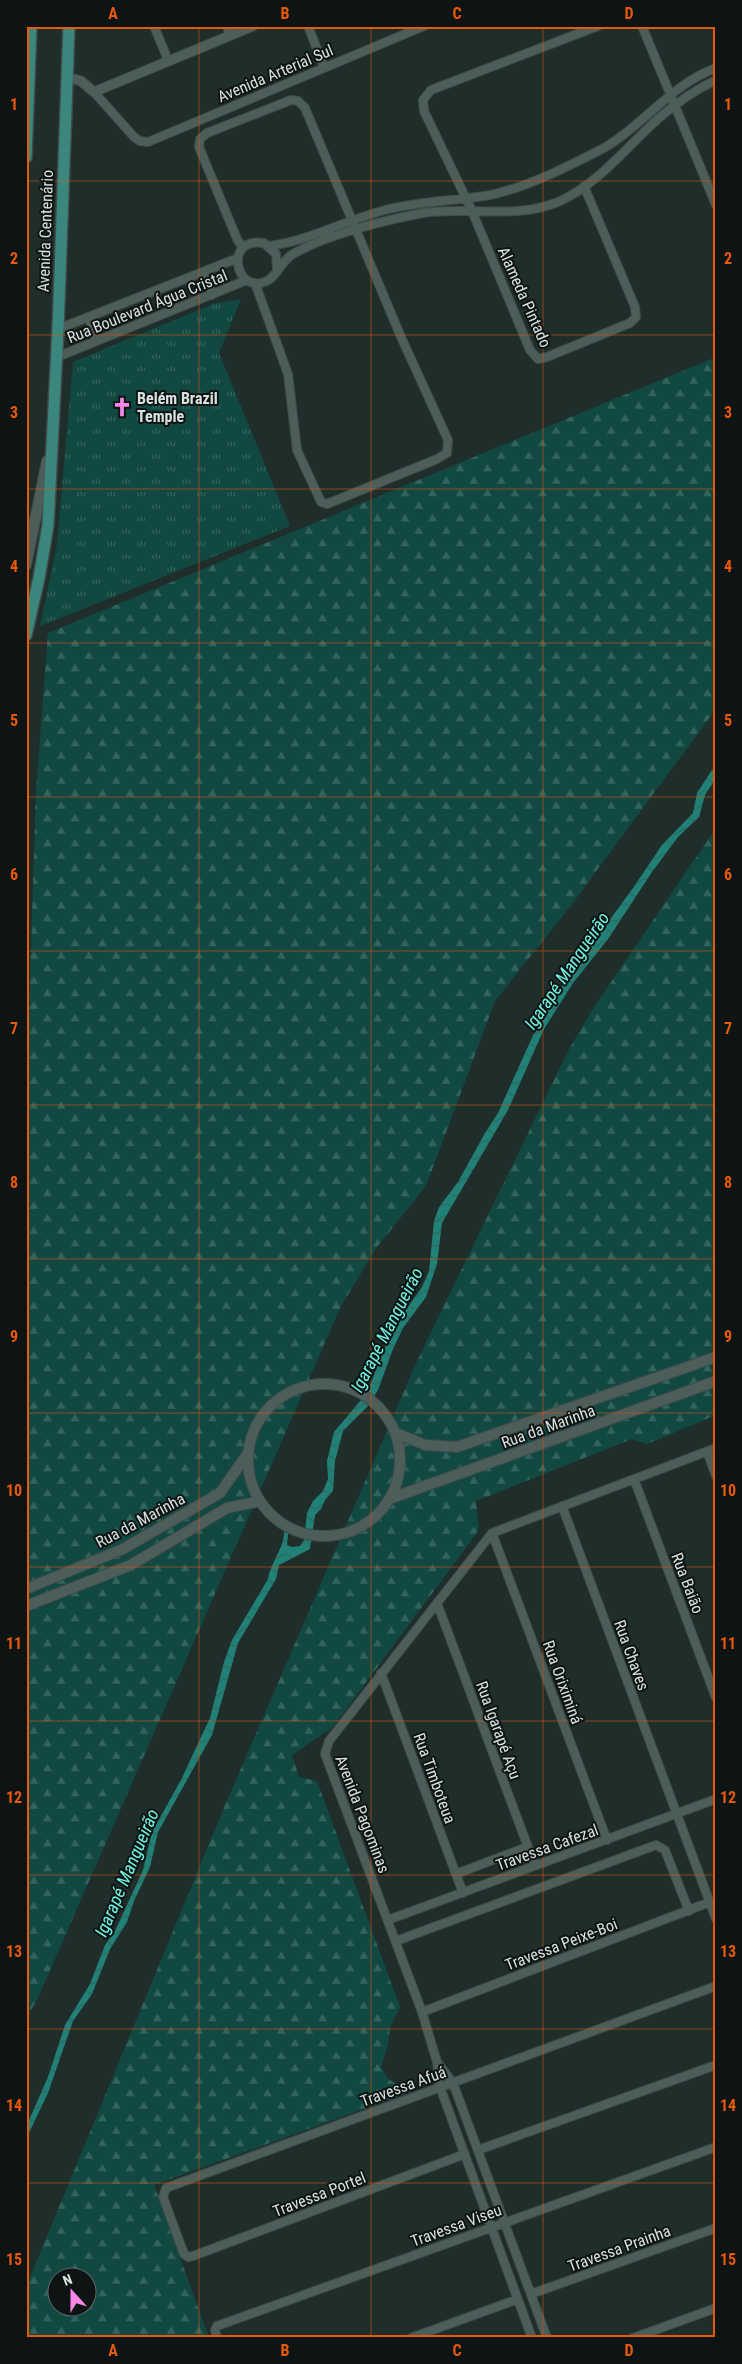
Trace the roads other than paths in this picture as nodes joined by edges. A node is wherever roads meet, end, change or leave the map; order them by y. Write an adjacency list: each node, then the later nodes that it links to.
1 (31, 26): 10 (main road); 17 (main road, Avenida Centenário)
2 (69, 26): 15 (main road, Avenida Centenário)
3 (154, 26): 12 (street)
4 (227, 26): 11 (street)
5 (253, 26): 11 (street)
6 (308, 26): 13 (street)
7 (424, 26): 13 (street, Avenida Arterial Sul)
8 (598, 26): 23 (street)
9 (642, 26): 19 (street)
10 (26, 30)
11 (230, 35): 12 (street)
12 (168, 60): 18 (street)
13 (324, 67): 18 (street, Avenida Arterial Sul)
14 (716, 68): 19 (street)
15 (67, 78): 18 (street); 36 (main road, Avenida Centenário)
16 (716, 80): 20 (street)
17 (27, 87): 21 (main road, Avenida Centenário)
18 (94, 92)
19 (672, 95): 20 (street); 23 (street)
20 (676, 104): 22 (street); 24 (street)
21 (26, 157)
22 (584, 186): 25 (street); 25 (street, Alameda Pintado)
23 (466, 198): 25 (street); 26 (street)
24 (716, 205)
25 (472, 211): 27 (street)
26 (352, 220): 27 (street); 28 (street); 29 (street)
27 (356, 229): 31 (street); 33 (street)
28 (269, 246): 29 (street); 31 (street)
29 (243, 248): 30 (street)
30 (238, 258): 32 (street, Rua Boulevard Água Cristal); 33 (street)
31 (277, 270): 33 (street)
32 (203, 272): 34 (street); 35 (street, Rua Boulevard Água Cristal)
33 (251, 282): 34 (street, Rua Boulevard Água Cristal)
34 (212, 295): 37 (street, Rua Boulevard Água Cristal)
35 (89, 317): 36 (street, Rua Boulevard Água Cristal); 37 (street)
36 (58, 329): 38 (main road, Avenida Centenário)
37 (96, 341): 38 (street, Rua Boulevard Água Cristal)
38 (57, 357): 39 (main road, Avenida Centenário)
39 (52, 436): 40 (main road, Avenida Centenário); 41 (main road, Avenida Centenário)
40 (26, 565)
41 (26, 635)
42 (716, 1357): 44 (main road, Rua da Marinha)
43 (716, 1381): 50 (main road, Rua da Marinha)
44 (396, 1433): 47 (main road); 50 (main road)
45 (716, 1448): 46 (street)
46 (707, 1451): 48 (street); 49 (street)
47 (248, 1453): 51 (main road); 54 (main road, Rua da Marinha)
48 (716, 1476)
49 (634, 1479): 52 (street); 58 (street, Rua Baião)
50 (389, 1498): 51 (main road)
51 (260, 1501): 56 (main road, Rua da Marinha)
52 (562, 1506): 53 (street); 60 (street, Rua Chaves)
53 (492, 1533): 55 (street, Avenida Pagominas); 61 (street, Rua Oriximiná)
54 (26, 1589)
55 (436, 1603): 57 (street, Avenida Pagominas); 62 (street, Rua Igarapé Açu)
56 (26, 1606)
57 (381, 1673): 64 (street, Rua Timboteua); 69 (street, Avenida Pagominas)
58 (716, 1698)
59 (716, 1799): 60 (street, Travessa Cafezal)
60 (676, 1814): 61 (street, Travessa Cafezal); 66 (street, Rua Chaves)
61 (607, 1840): 63 (street, Travessa Cafezal)
62 (528, 1847): 63 (street, Rua Igarapé Açu); 64 (street)
63 (535, 1866): 65 (street, Travessa Cafezal)
64 (456, 1874): 65 (street, Rua Timboteua)
65 (463, 1893): 69 (street, Travessa Cafezal)
66 (710, 1902): 67 (street, Travessa Peixe-Boi); 68 (street, Rua Chaves)
67 (688, 1910): 70 (street); 72 (street, Travessa Peixe-Boi)
68 (716, 1919)
69 (388, 1920): 70 (street, Avenida Pagominas)
70 (396, 1941): 72 (street, Avenida Pagominas)
71 (715, 1989): 75 (street, Travessa Afuá)
72 (422, 2012): 73 (street, Avenida Pagominas)
73 (437, 2062): 75 (street, Avenida Pagominas); 76 (street, Avenida Pagominas)
74 (716, 2065): 78 (street)
75 (453, 2083): 76 (street, Travessa Afuá); 78 (street, Avenida Pagominas)
76 (440, 2087): 79 (street, Avenida Pagominas); 83 (street, Travessa Afuá)
77 (716, 2147): 80 (street, Travessa Viseu)
78 (478, 2150): 80 (street, Avenida Pagominas)
79 (465, 2154): 81 (street, Avenida Pagominas); 83 (street, Travessa Portel)
80 (504, 2222): 81 (street, Travessa Viseu); 84 (street, Avenida Pagominas)
81 (491, 2226): 85 (street, Avenida Pagominas); 87 (street, Travessa Viseu)
82 (716, 2228): 84 (street, Travessa Prainha)
83 (184, 2254)
84 (531, 2294): 90 (street, Avenida Pagominas)
85 (518, 2299): 88 (street); 89 (street, Avenida Pagominas)
86 (716, 2308): 91 (street)
87 (217, 2338)
88 (411, 2338)
89 (532, 2338)
90 (547, 2338)
91 (633, 2338)

